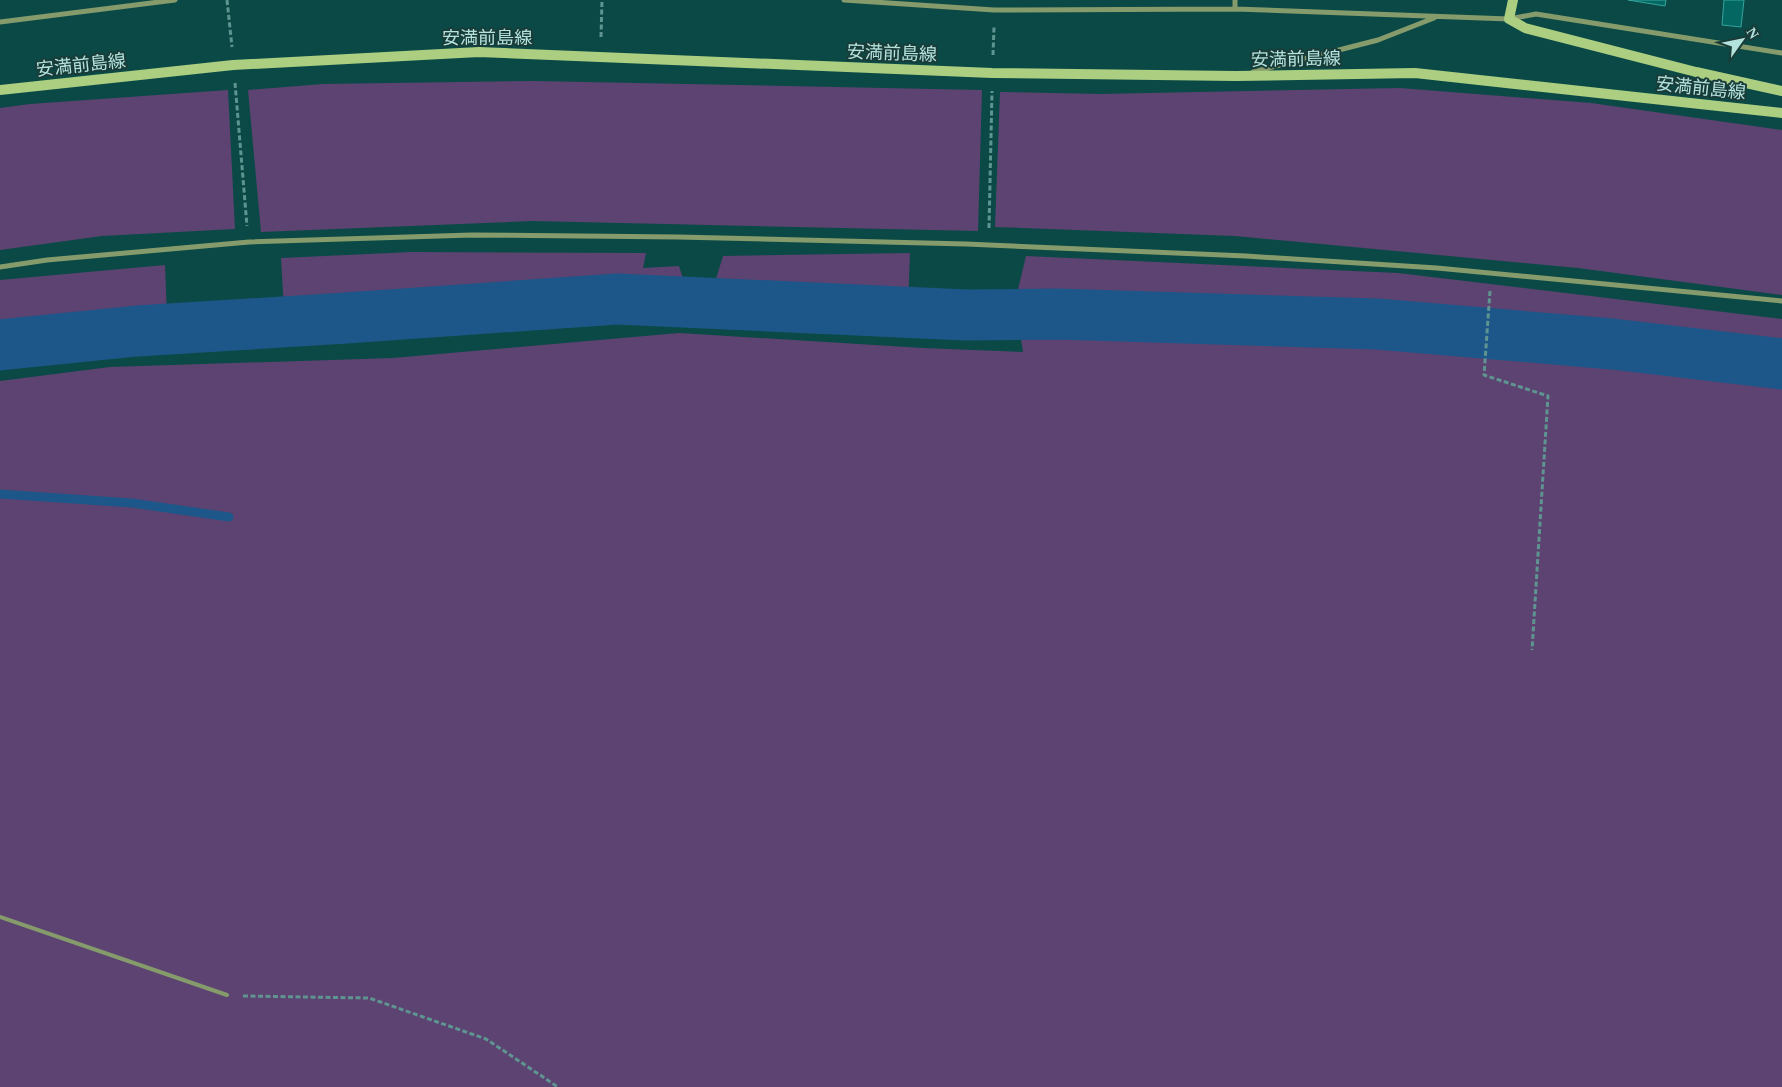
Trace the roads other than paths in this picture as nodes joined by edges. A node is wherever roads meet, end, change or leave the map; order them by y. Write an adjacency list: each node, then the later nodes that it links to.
1 (175, 0): 8 (street)
2 (844, 0): 5 (street)
3 (1235, 0): 5 (street)
4 (1513, 0): 7 (main road)
5 (1235, 9): 6 (street)
6 (1438, 17): 7 (street); 10 (street)
7 (1509, 19): 9 (street); 12 (main road, 安満前島線)
8 (0, 22)
9 (1782, 53)
10 (1236, 76): 11 (main road, 安満前島線); 13 (main road, 安満前島線)
11 (0, 90)
12 (1782, 91)
13 (1782, 113)
14 (0, 267): 15 (street)
15 (1782, 301)
16 (0, 917): 17 (lane)
17 (226, 995)

